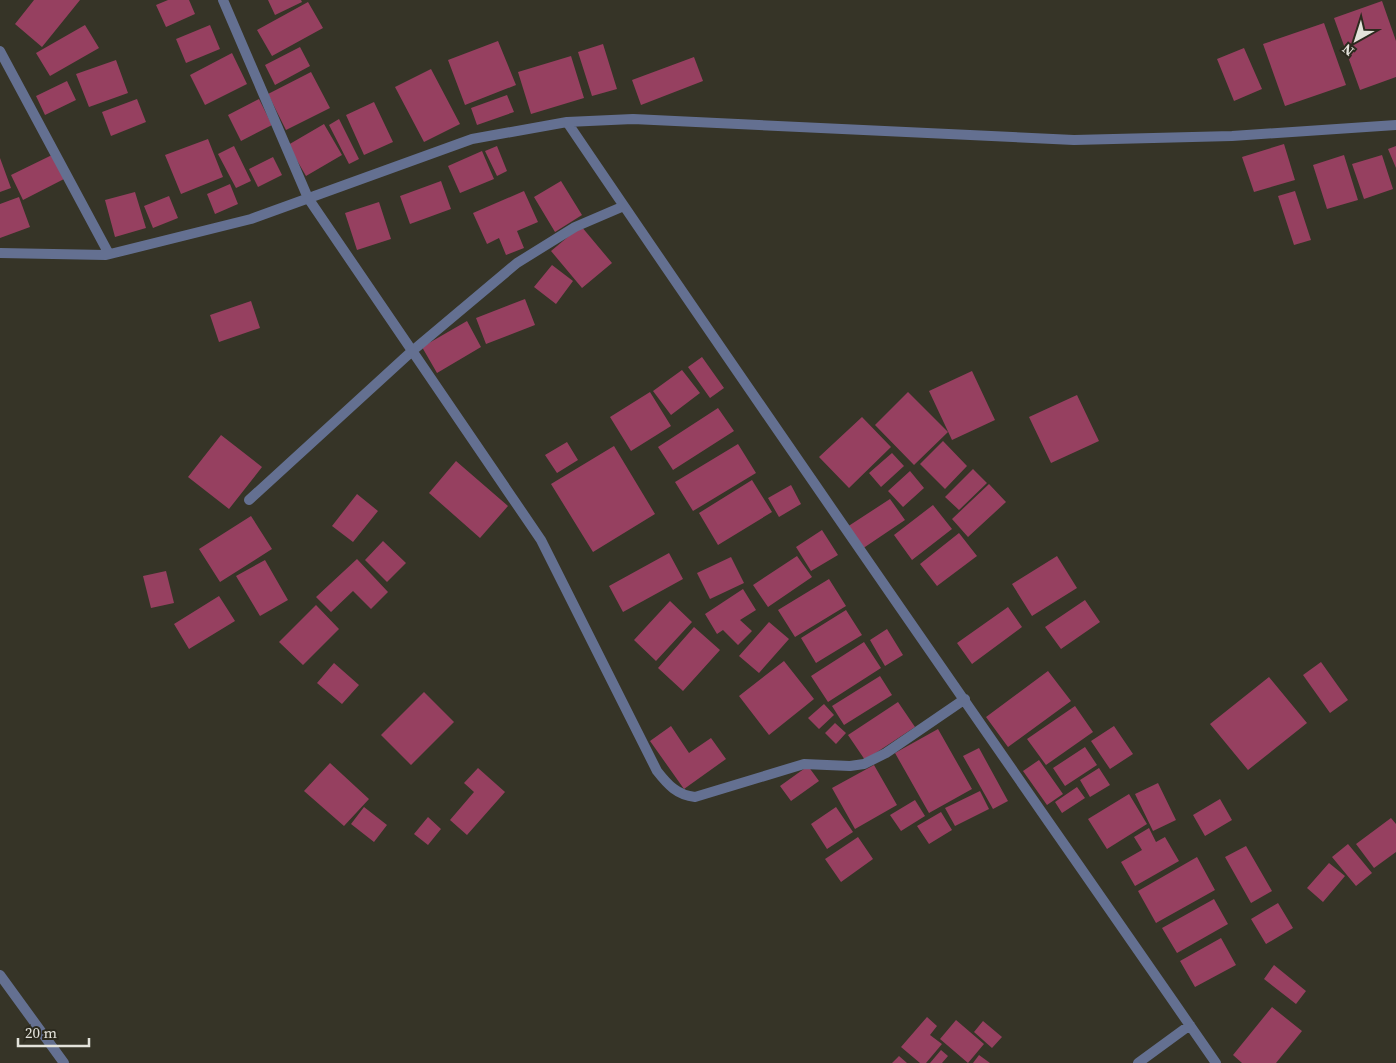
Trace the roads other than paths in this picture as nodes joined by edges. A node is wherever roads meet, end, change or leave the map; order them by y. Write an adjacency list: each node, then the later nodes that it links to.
1 (223, 0): 5 (street)
2 (0, 51): 8 (street)
3 (567, 122): 4 (street); 5 (street); 6 (street)
4 (1396, 125)
5 (308, 198): 8 (street); 9 (street)
6 (624, 206): 9 (street); 11 (street)
7 (0, 253): 8 (street)
8 (109, 254)
9 (411, 352): 10 (street); 11 (street)
10 (249, 500)
11 (965, 699): 13 (street)
12 (0, 975): 14 (street)
13 (1190, 1025): 15 (street); 16 (street)
14 (64, 1063)
15 (1138, 1063)
16 (1216, 1063)

